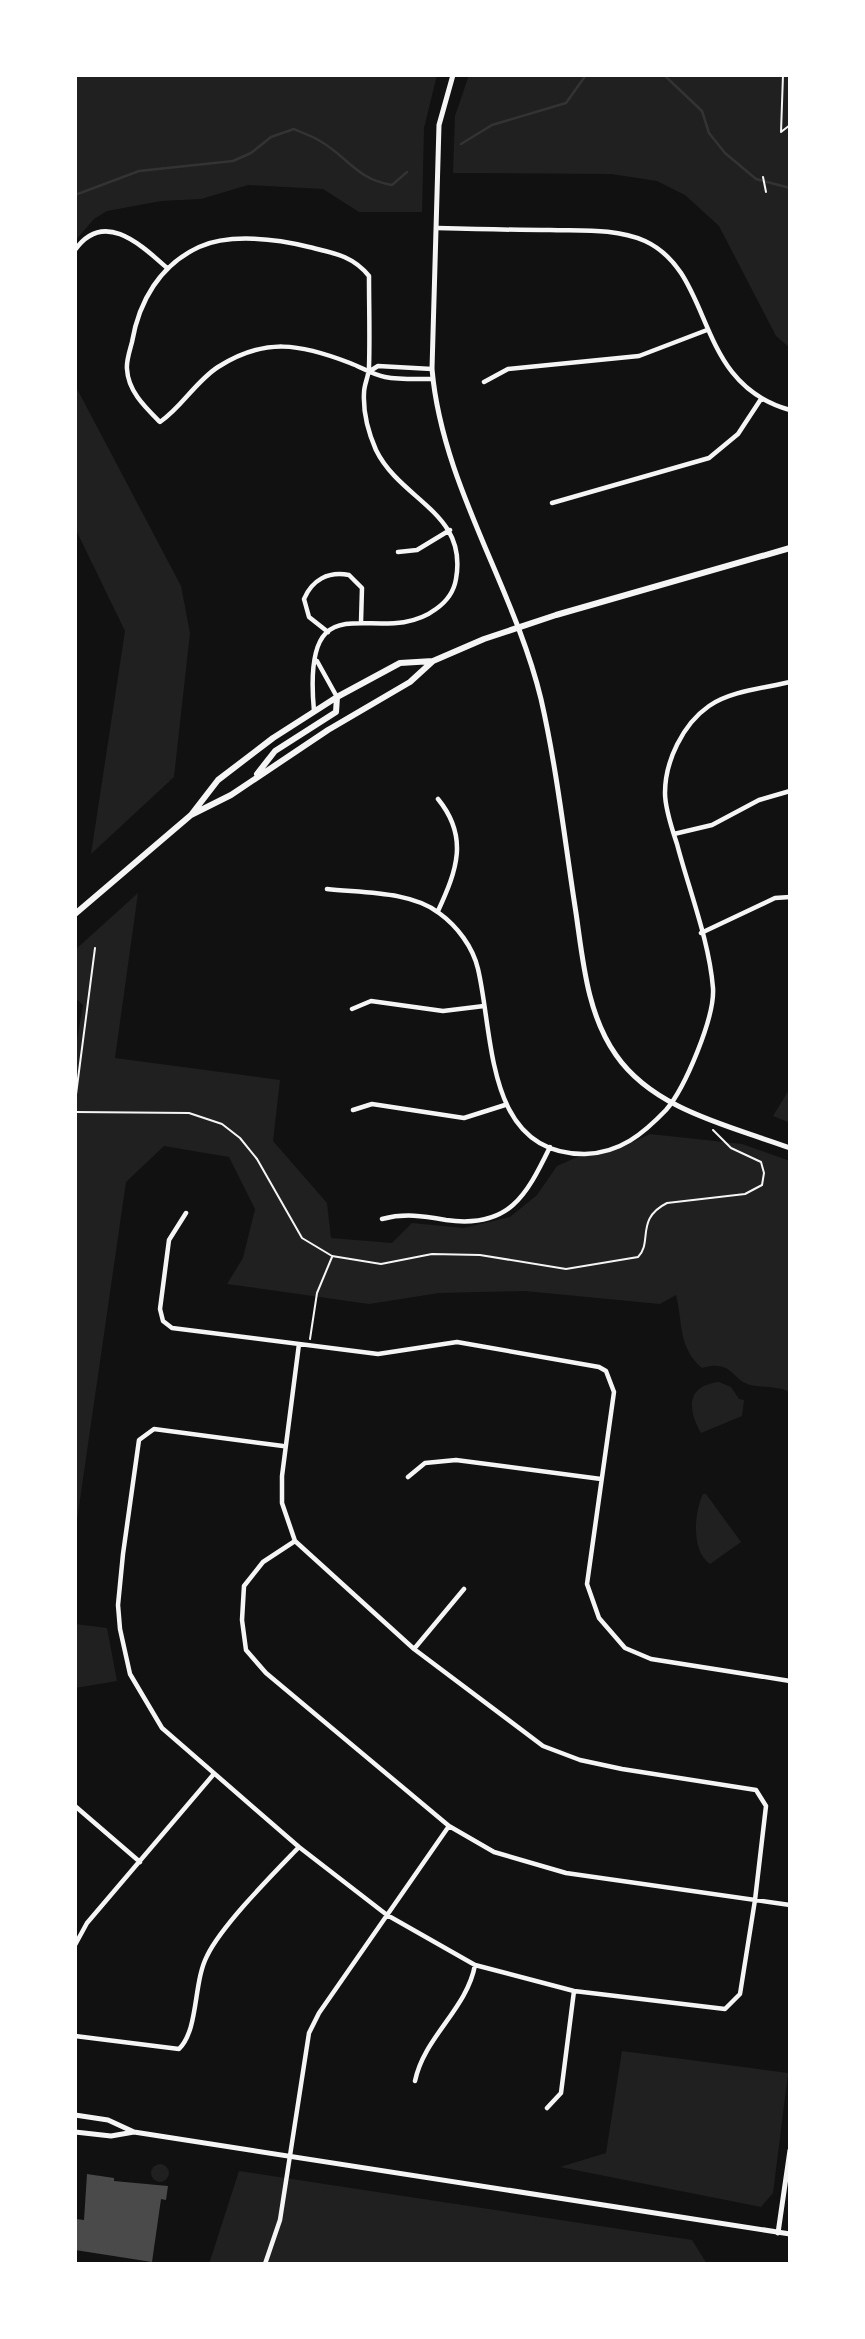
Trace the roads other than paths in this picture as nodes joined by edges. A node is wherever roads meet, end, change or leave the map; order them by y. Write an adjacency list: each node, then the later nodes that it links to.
1 (453, 75): 2 (street)
2 (437, 228): 5 (street); 6 (street)
3 (75, 250): 4 (street)
4 (167, 268): 7 (street); 7 (street)
5 (707, 330): 9 (street); 10 (street)
6 (432, 369): 7 (street); 8 (street)
7 (369, 371): 8 (street); 13 (street)
8 (433, 379): 17 (street)
9 (484, 382)
10 (761, 399): 11 (street); 12 (street)
11 (790, 410)
12 (552, 503)
13 (450, 530): 15 (street); 16 (street)
14 (790, 548): 17 (main road)
15 (398, 552)
16 (361, 622): 18 (street); 18 (street)
17 (517, 628): 20 (main road); 36 (street)
18 (328, 632): 19 (street)
19 (317, 661): 22 (street); 23 (street)
20 (433, 661): 22 (main road); 24 (main road)
21 (790, 682): 28 (street)
22 (337, 697): 23 (main road); 24 (main road)
23 (314, 712): 27 (main road)
24 (254, 778): 27 (main road)
25 (790, 791): 28 (street)
26 (438, 799): 31 (street)
27 (191, 815): 32 (main road)
28 (674, 834): 33 (street)
29 (327, 889): 31 (street)
30 (790, 897): 33 (street)
31 (438, 911): 34 (street)
32 (75, 914)
33 (701, 933): 36 (street)
34 (484, 1006): 35 (street); 37 (street)
35 (352, 1009)
36 (672, 1103): 39 (street); 40 (street)
37 (505, 1105): 38 (street); 39 (street)
38 (352, 1110)
39 (550, 1147): 42 (street)
40 (790, 1149)
41 (186, 1213): 43 (street)
42 (382, 1219)
43 (299, 1344): 44 (street); 46 (street)
44 (284, 1446): 47 (street); 51 (street)
45 (408, 1477): 46 (street)
46 (601, 1479): 50 (street)
47 (295, 1541): 49 (street); 53 (street)
48 (464, 1588): 49 (street)
49 (414, 1649): 56 (street)
50 (790, 1681)
51 (213, 1774): 54 (street); 55 (street)
52 (75, 1806): 55 (street)
53 (449, 1826): 56 (street); 58 (street)
54 (299, 1847): 58 (street); 62 (street)
55 (140, 1863): 59 (street)
56 (755, 1900): 57 (street); 61 (street)
57 (790, 1905)
58 (387, 1916): 60 (street); 69 (street)
59 (75, 1945)
60 (475, 1965): 61 (street); 63 (street)
61 (574, 1991): 64 (street)
62 (75, 2036)
63 (415, 2081)
64 (547, 2108)
65 (75, 2115): 67 (street)
66 (75, 2132): 67 (street)
67 (134, 2132): 69 (street)
68 (790, 2150): 70 (street)
69 (290, 2157): 70 (street); 72 (street)
70 (778, 2232): 71 (street)
71 (790, 2234)
72 (265, 2264)

